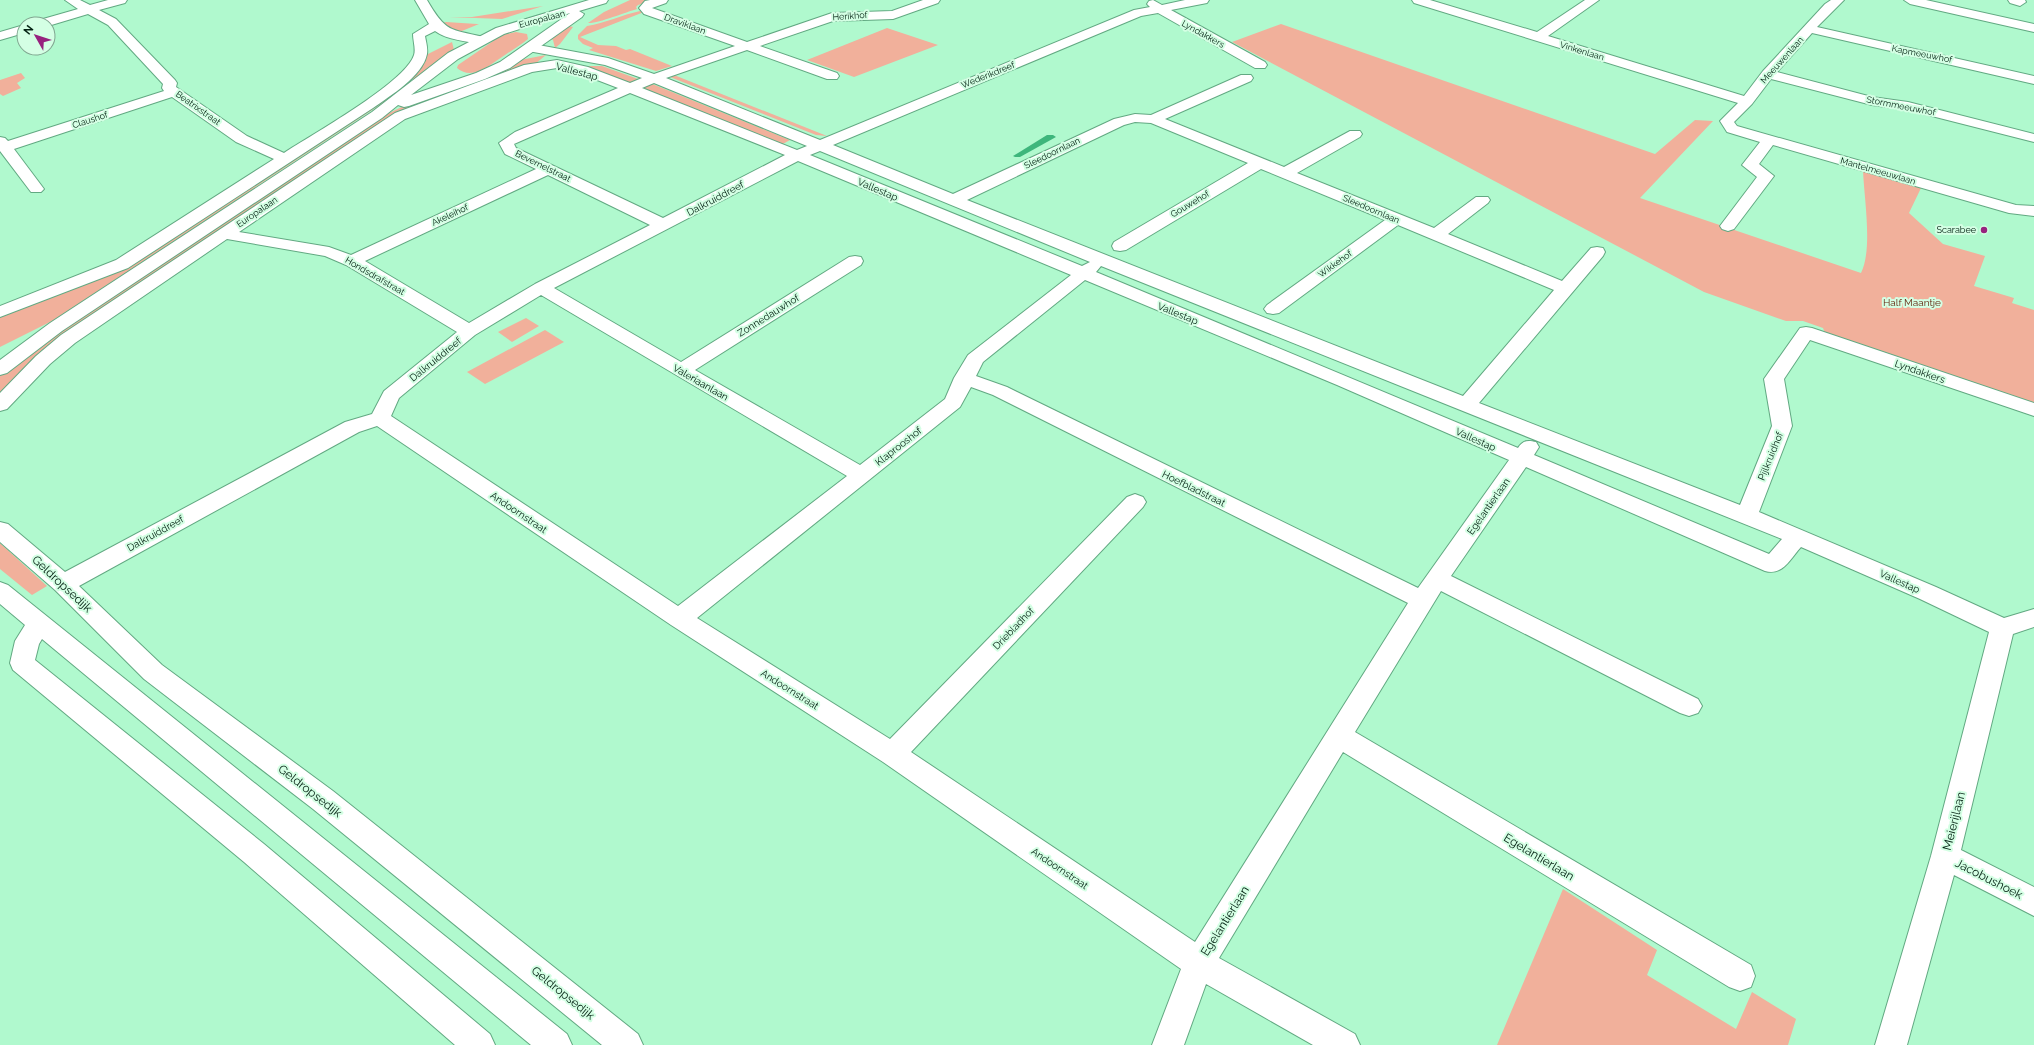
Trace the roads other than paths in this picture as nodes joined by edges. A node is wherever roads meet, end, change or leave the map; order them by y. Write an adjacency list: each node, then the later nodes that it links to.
1 (72, 0): 14 (street, Beatrixstraat)
2 (121, 0): 14 (street)
3 (421, 0): 16 (street)
4 (662, 0): 25 (street, Draviklaan)
5 (934, 0): 25 (street, Herikhof)
6 (1147, 0): 13 (street, Lyndakkers)
7 (1204, 0): 13 (street, Wederikdreef)
8 (1418, 0): 22 (street, Vinkenlaan)
9 (1593, 0): 22 (street)
10 (1838, 0): 19 (street, Meeuwenlaan)
11 (1910, 0): 18 (street)
12 (600, 1): 17 (street, Europalaan); 24 (street, Europalaan)
13 (1158, 8): 28 (street, Lyndakkers); 46 (street, Wederikdreef)
14 (88, 9): 15 (street); 37 (street, Beatrixstraat)
15 (56, 19)
16 (435, 26): 23 (street); 48 (street)
17 (511, 27): 23 (street, Europalaan); 24 (street)
18 (2034, 28)
19 (1810, 29): 30 (street, Meeuwenlaan); 35 (street, Kapmeeuwhof)
20 (16, 31): 21 (street)
21 (0, 36)
22 (1538, 37): 38 (street, Vinkenlaan)
23 (480, 40): 29 (street, Europalaan)
24 (544, 40): 26 (street, Europalaan)
25 (744, 46): 31 (street); 33 (street, Herikhof)
26 (533, 48): 32 (street, Europalaan); 33 (street, Vallestap)
27 (542, 65): 36 (street, Vallestap); 59 (street, Europalaan)
28 (1260, 65)
29 (440, 66): 32 (street); 39 (street, Europalaan)
30 (1768, 74): 38 (street, Meeuwenlaan); 43 (street, Stormmeeuwhof)
31 (832, 76)
32 (477, 77): 39 (street, Europalaan)
33 (654, 78): 36 (street, Bevernelstraat); 46 (street, Vallestap)
34 (1246, 78): 40 (street, Sleedoornlaan)
35 (2034, 80)
36 (630, 88): 47 (street, Vallestap); 50 (street, Bevernelstraat)
37 (174, 92): 45 (street, Claushof); 48 (street, Beatrixstraat)
38 (1747, 101): 41 (street, Meeuwenlaan)
39 (377, 115): 71 (street, Europalaan)
40 (1153, 119): 49 (street, Sleedoornlaan); 53 (street, Sleedoornlaan)
41 (1727, 121): 44 (street, Mantelmeeuwlaan)
42 (1355, 134): 51 (street)
43 (2034, 138)
44 (1769, 140): 55 (street, Mantelmeeuwlaan); 58 (street)
45 (3, 144): 52 (street, Claushof)
46 (819, 144): 47 (street, Dalkruiddreef); 53 (street, Vallestap)
47 (797, 155): 57 (street, Dalkruiddreef); 66 (street, Vallestap)
48 (286, 158): 70 (street)
49 (1260, 162): 51 (street, Sleedoornlaan); 61 (street, Gouwehof)
50 (549, 169): 57 (street, Bevernelstraat); 64 (street, Akeleihof)
51 (1285, 173): 56 (street, Sleedoornlaan)
52 (36, 189)
53 (954, 200): 63 (street, Vallestap)
54 (1482, 200): 60 (street)
55 (2034, 211)
56 (1396, 219): 60 (street, Sleedoornlaan); 69 (street, Wikkehof)
57 (664, 225): 67 (street, Dalkruiddreef)
58 (1728, 226)
59 (224, 234): 64 (street, Hondsdrafstraat); 78 (street, Europalaan)
60 (1436, 235): 68 (street, Sleedoornlaan)
61 (1120, 246)
62 (1597, 252): 68 (street)
63 (1101, 260): 66 (street, Klaprooshof); 79 (street, Vallestap)
64 (352, 261): 72 (street, Hondsdrafstraat)
65 (855, 261): 76 (street, Zonnedauwhof)
66 (1084, 274): 77 (street, Klaprooshof); 83 (street, Vallestap)
67 (541, 288): 72 (street, Dalkruiddreef); 76 (street, Valeriaanlaan)
68 (1565, 288): 79 (street)
69 (1273, 309)
70 (0, 312)
71 (56, 326): 74 (street, Europalaan); 75 (street, Europalaan)
72 (469, 331): 81 (street, Dalkruiddreef)
73 (1806, 332): 80 (street, Lyndakkers); 86 (street, Pijlkruidhof)
74 (0, 351)
75 (0, 369)
76 (681, 370): 84 (street, Valeriaanlaan)
77 (964, 378): 84 (street, Klaprooshof); 92 (street, Hoefbladstraat)
78 (0, 405)
79 (1466, 406): 82 (street, Vallestap)
80 (2034, 410)
81 (380, 418): 90 (street, Dalkruiddreef); 94 (street, Andoornstraat)
82 (1538, 434): 83 (street, Egelantierlaan); 86 (street, Vallestap)
83 (1521, 458): 88 (street, Vallestap); 89 (street, Egelantierlaan)
84 (862, 475): 94 (street, Klaprooshof)
85 (1135, 502): 99 (street, Driebladhof)
86 (1747, 516): 88 (street, Vallestap)
87 (0, 530): 90 (street, Geldropsedijk)
88 (1797, 536): 96 (street, Vallestap)
89 (1437, 579): 92 (street, Egelantierlaan); 97 (street)
90 (63, 584): 106 (street, Geldropsedijk)
91 (0, 591): 95 (street)
92 (1422, 600): 98 (street, Egelantierlaan)
93 (2034, 618): 96 (street)
94 (679, 620): 99 (street, Andoornstraat)
95 (40, 624): 104 (street); 105 (street)
96 (2002, 628): 100 (street, Meierijlaan)
97 (1689, 706)
98 (1339, 736): 102 (street, Egelantierlaan); 103 (street, Egelantierlaan)
99 (892, 754): 102 (street, Andoornstraat)
100 (1945, 856): 101 (street, Jacobushoek); 109 (street, Meierijlaan)
101 (2034, 902)
102 (1199, 963): 107 (street, Egelantierlaan); 108 (street, Egelantierlaan)
103 (1740, 976)
104 (479, 1045)
105 (556, 1045)
106 (627, 1045)
107 (1168, 1045)
108 (1344, 1045)
109 (1891, 1045)

